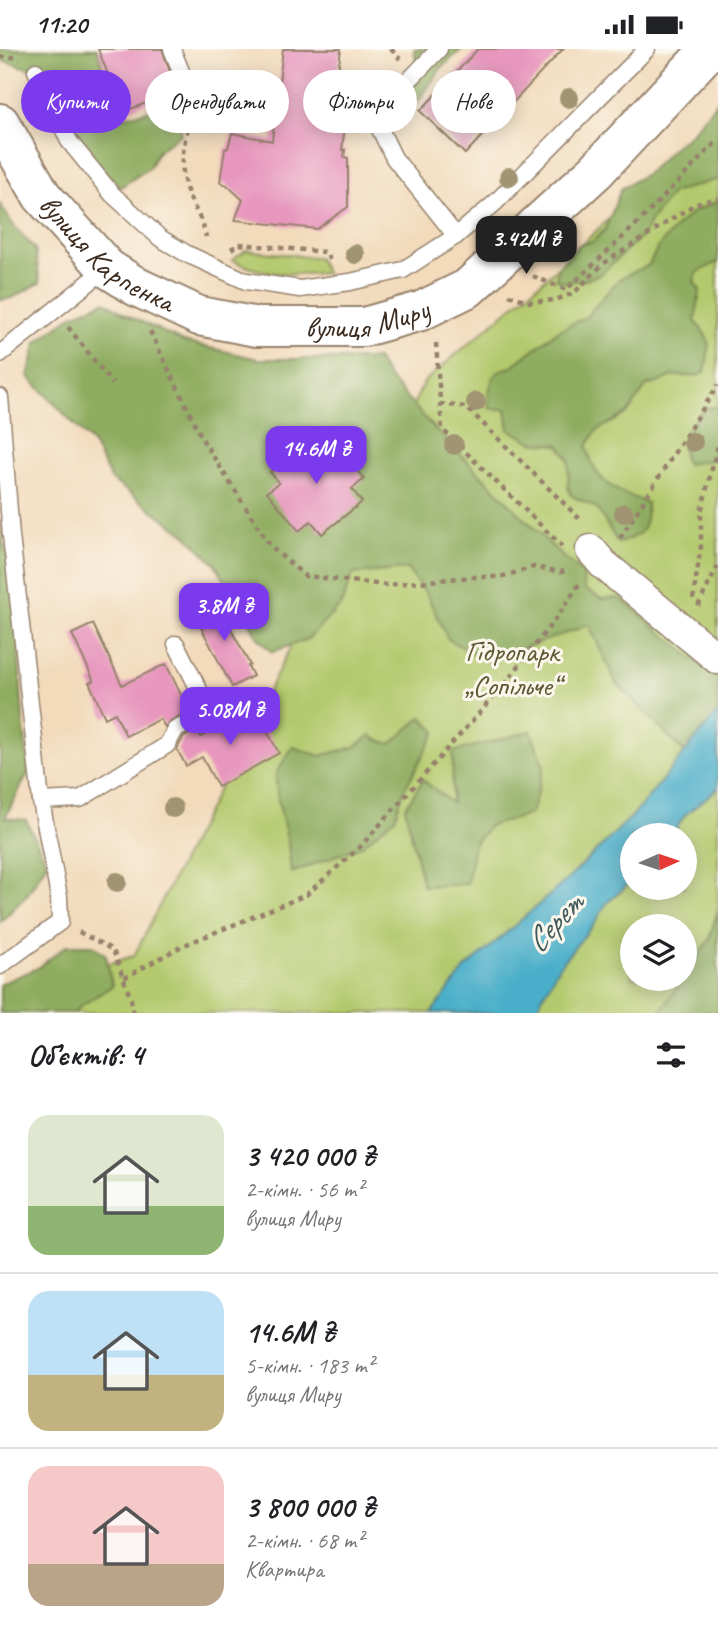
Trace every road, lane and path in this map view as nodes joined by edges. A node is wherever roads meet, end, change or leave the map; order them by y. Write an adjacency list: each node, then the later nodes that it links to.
1 (172, 49): 5 (lane)
2 (439, 49): 11 (lane)
3 (647, 49): 11 (lane)
4 (710, 49): 19 (main road, вулиця Миру)
5 (180, 70)
6 (0, 123): 13 (main road, вулиця Карпенка)
7 (65, 133): 12 (lane)
8 (187, 133): 12 (path)
9 (718, 140): 14 (path)
10 (718, 198): 16 (path)
11 (456, 236): 15 (lane)
12 (211, 265): 15 (lane); 15 (path)
13 (107, 268): 17 (lane); 19 (main road, вулиця Карпенка)
14 (532, 275)
15 (344, 283)
16 (509, 295)
17 (54, 310): 21 (lane); 22 (path)
18 (146, 324): 27 (path)
19 (257, 327)
20 (435, 340): 25 (path)
21 (0, 354)
22 (113, 384)
23 (718, 385): 27 (path)
24 (0, 397): 31 (lane)
25 (440, 404): 27 (path); 27 (path)
26 (718, 445): 30 (path)
27 (589, 555): 30 (street); 34 (path)
28 (718, 566): 30 (path)
29 (176, 643): 31 (lane)
30 (702, 644)
31 (41, 801): 32 (lane)
32 (60, 922): 33 (lane); 34 (path)
33 (0, 966)
34 (124, 978): 35 (path)
35 (133, 1013)

